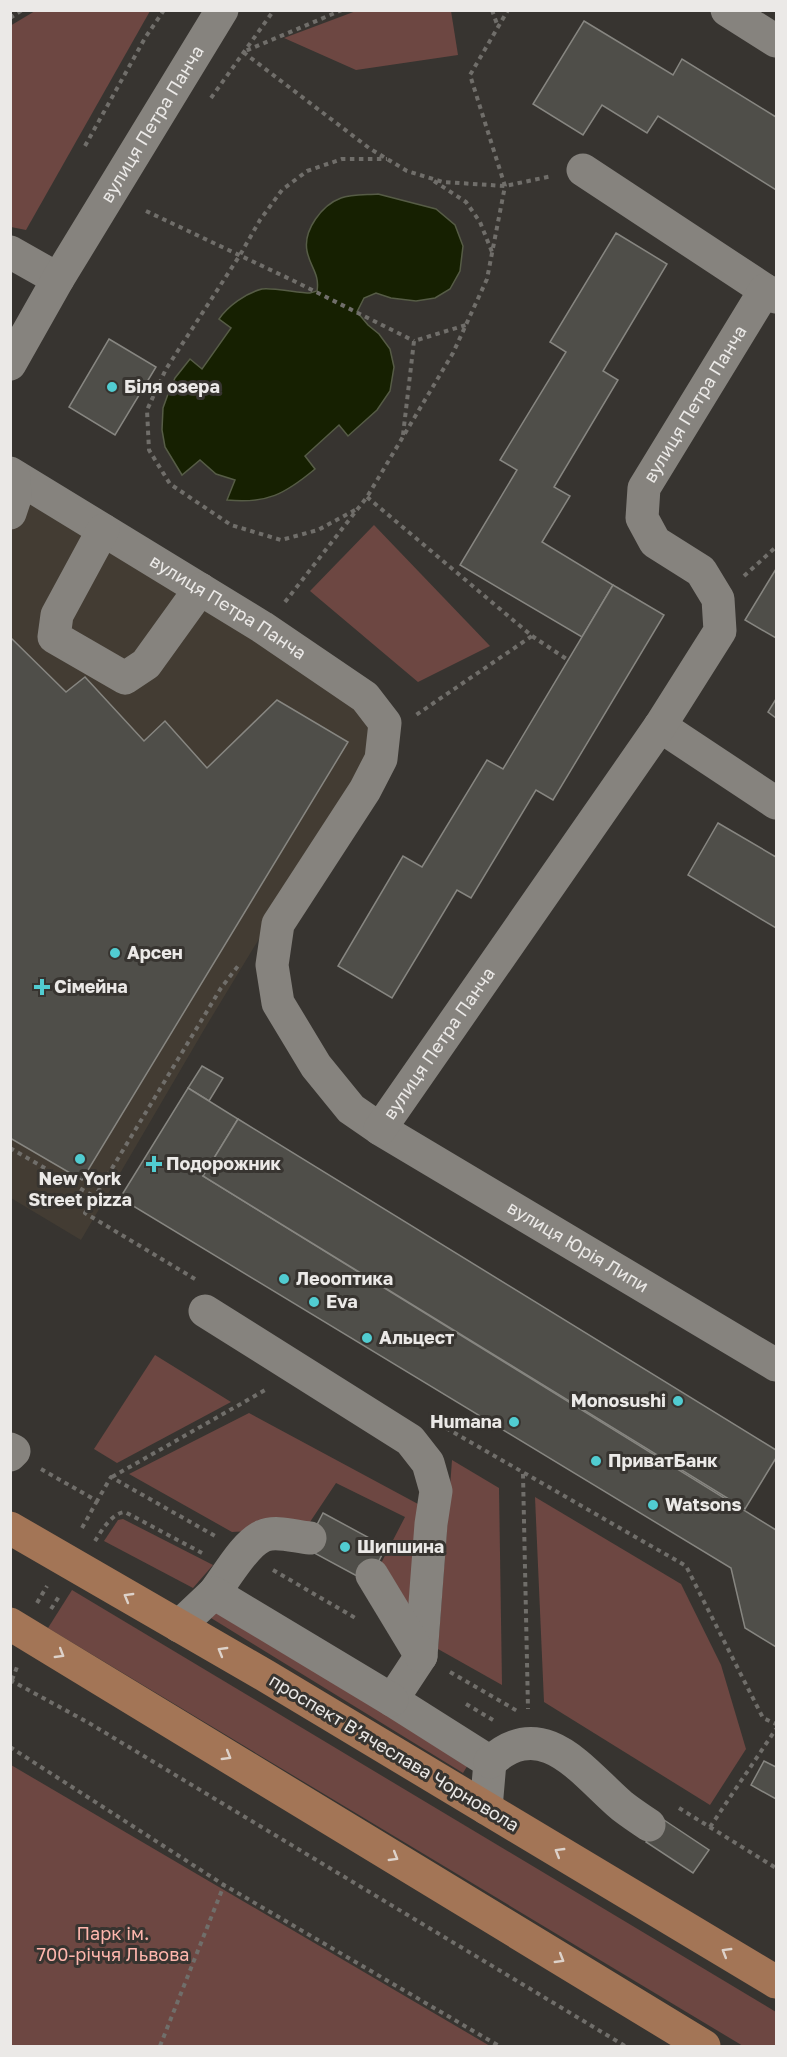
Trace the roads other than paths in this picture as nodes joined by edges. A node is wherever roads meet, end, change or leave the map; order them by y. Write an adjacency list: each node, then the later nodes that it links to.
1 (222, 10): 6 (street, вулиця Петра Панча)
2 (728, 10): 3 (street)
3 (777, 41)
4 (583, 170): 7 (street)
5 (10, 252): 6 (street)
6 (58, 279): 8 (street, вулиця Петра Панча)
7 (771, 293): 13 (street, вулиця Петра Панча)
8 (10, 364)
9 (13, 475): 10 (street); 11 (street, вулиця Петра Панча)
10 (10, 513)
11 (103, 530): 12 (street, вулиця Петра Панча); 12 (street)
12 (200, 589): 15 (street, вулиця Петра Панча)
13 (660, 726): 14 (street); 15 (street, вулиця Петра Панча)
14 (777, 802)
15 (380, 1129): 17 (street, вулиця Юрія Липи)
16 (205, 1311): 26 (street)
17 (777, 1365)
18 (10, 1449): 19 (street)
19 (23, 1461)
20 (10, 1528): 25 (main road, проспект Вʼячеслава Чорновола, one-way to 20)
21 (310, 1538): 22 (street)
22 (230, 1572): 25 (street); 27 (street)
23 (372, 1575): 26 (street)
24 (10, 1624): 32 (main road, one-way to 32)
25 (179, 1626): 29 (main road, проспект Вʼячеслава Чорновола, one-way to 25)
26 (421, 1656): 27 (street)
27 (392, 1700): 28 (street)
28 (490, 1762): 29 (street); 30 (street)
29 (486, 1808): 31 (main road, проспект Вʼячеслава Чорновола, one-way to 29)
30 (649, 1825)
31 (777, 1982)
32 (704, 2046)

